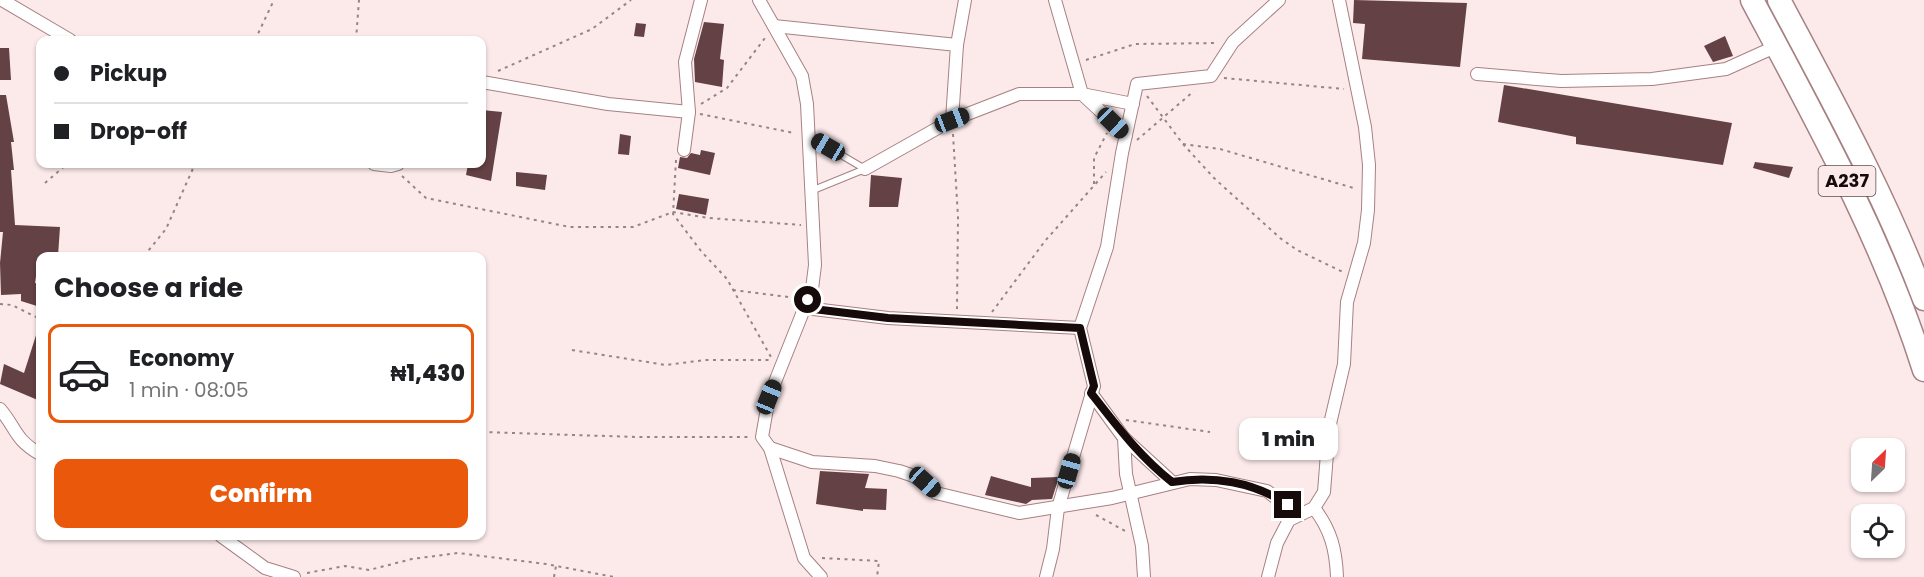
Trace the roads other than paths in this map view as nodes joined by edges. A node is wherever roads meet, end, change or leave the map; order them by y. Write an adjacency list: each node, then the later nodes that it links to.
1 (2, 0): 11 (street)
2 (701, 0): 18 (street)
3 (759, 0): 10 (street)
4 (965, 0): 12 (street)
5 (1055, 0): 16 (street)
6 (1279, 0): 17 (street)
7 (1339, 0): 37 (street)
8 (1752, 0): 13 (highway, A237)
9 (1779, 0): 25 (highway, A237)
10 (774, 26): 12 (street); 21 (street)
11 (63, 36)
12 (957, 45): 19 (street)
13 (1777, 46): 14 (street); 28 (highway, A237)
14 (1476, 74)
15 (486, 83): 18 (street)
16 (1082, 94): 17 (street); 19 (street); 20 (street)
17 (1133, 104): 20 (street)
18 (688, 112): 22 (street)
19 (952, 120): 23 (street)
20 (1126, 135): 27 (street)
21 (809, 136): 23 (lane); 24 (street)
22 (685, 147)
23 (865, 169): 24 (lane)
24 (811, 191): 26 (street)
25 (1924, 299)
26 (806, 304): 27 (street); 32 (street)
27 (1080, 328): 29 (street)
28 (1924, 370)
29 (1091, 393): 31 (street); 36 (street)
30 (0, 409): 33 (street)
31 (1124, 438): 34 (street); 35 (street)
32 (770, 448): 36 (street); 41 (street)
33 (36, 452)
34 (1172, 482): 35 (street); 38 (street)
35 (1131, 493): 36 (street); 43 (street)
36 (1058, 508): 42 (street)
37 (1314, 508): 38 (street); 45 (street)
38 (1296, 514): 44 (street)
39 (226, 540): 40 (street)
40 (300, 575)
41 (821, 577)
42 (1046, 577)
43 (1144, 577)
44 (1268, 577)
45 (1337, 577)

